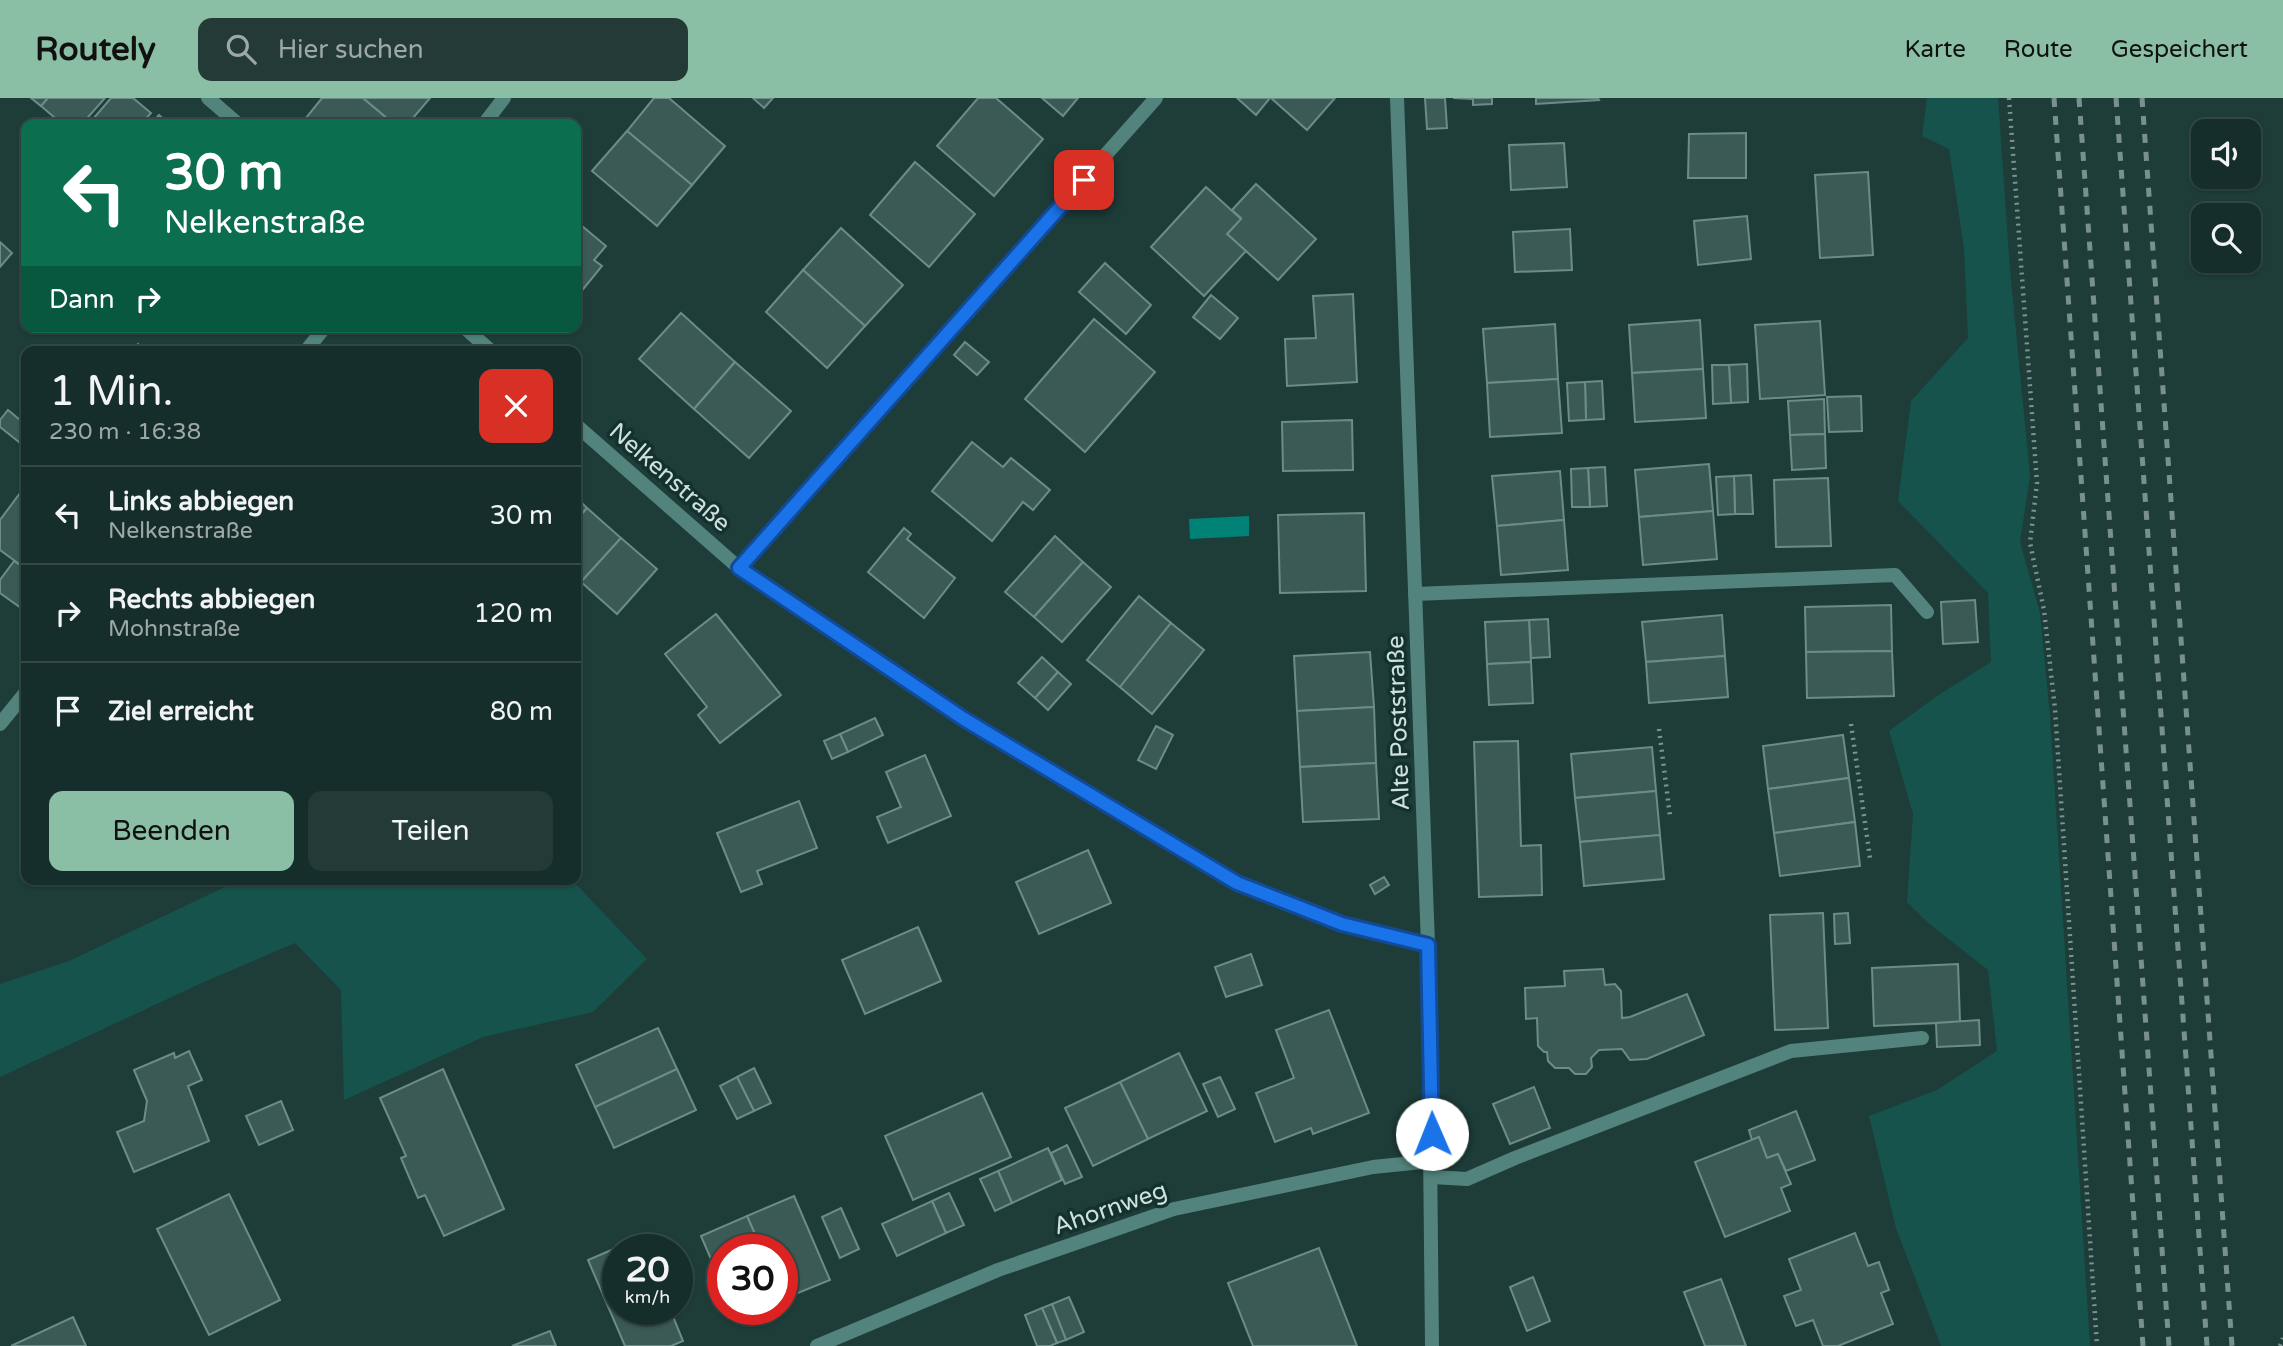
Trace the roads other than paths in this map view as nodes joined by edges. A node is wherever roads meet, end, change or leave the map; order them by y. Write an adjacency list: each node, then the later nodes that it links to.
1 (208, 98): 5 (street)
2 (504, 98): 6 (street)
3 (1156, 98): 10 (street)
4 (1397, 98): 11 (street, Alte Poststraße)
5 (232, 119)
6 (488, 119)
7 (471, 333): 8 (street)
8 (485, 346)
9 (581, 429): 10 (street, Nelkenstraße)
10 (739, 568): 15 (street, Nelkenstraße)
11 (1415, 594): 12 (street); 15 (street, Alte Poststraße)
12 (1927, 612)
13 (21, 698): 14 (street)
14 (0, 724)
15 (1428, 945): 17 (street, Alte Poststraße)
16 (1922, 1038): 18 (street)
17 (1432, 1161): 18 (street, Alte Poststraße); 19 (street, Ahornweg)
18 (1432, 1177): 20 (street, Alte Poststraße)
19 (817, 1346)
20 (1432, 1346)

